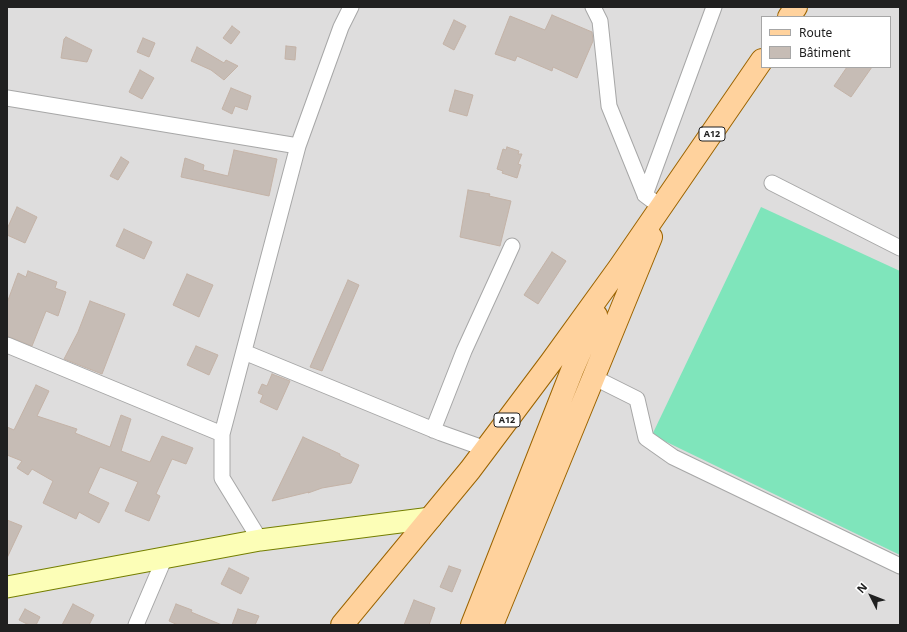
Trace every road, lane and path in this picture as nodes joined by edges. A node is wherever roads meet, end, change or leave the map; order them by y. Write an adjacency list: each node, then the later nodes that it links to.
1 (351, 7): 8 (street)
2 (594, 7): 10 (street)
3 (714, 7): 10 (street)
4 (796, 7): 5 (main road)
5 (790, 16)
6 (761, 61): 10 (main road, A12)
7 (7, 98): 8 (street)
8 (298, 146): 15 (street)
9 (772, 183): 12 (street)
10 (653, 201): 13 (main road, A12); 18 (main road)
11 (512, 246): 19 (street)
12 (900, 248)
13 (619, 268): 16 (main road, A12); 17 (main road)
14 (7, 345): 20 (street)
15 (244, 352): 19 (street); 20 (street)
16 (551, 362): 17 (main road); 21 (main road, A12)
17 (573, 368): 18 (main road); 29 (main road)
18 (593, 377): 25 (street); 30 (main road)
19 (433, 430): 21 (street)
20 (222, 434): 23 (street)
21 (486, 449): 22 (main road, A12)
22 (431, 518): 23 (street); 28 (main road, A12)
23 (260, 540): 24 (street)
24 (165, 557): 26 (street); 27 (street)
25 (900, 566)
26 (7, 587)
27 (136, 625)
28 (342, 625)
29 (472, 625)
30 (492, 625)

